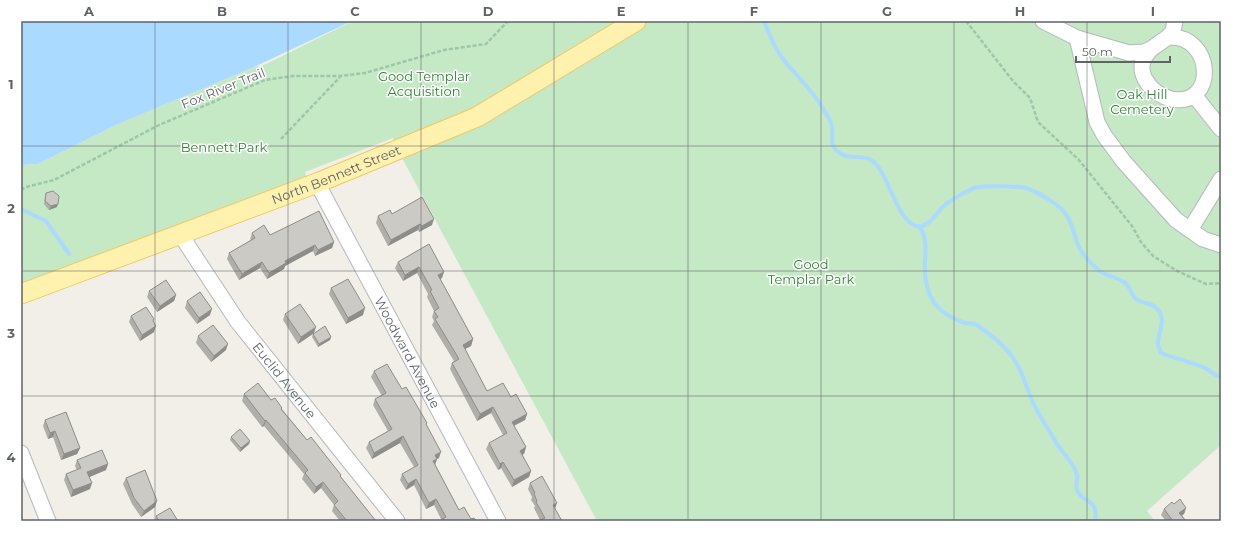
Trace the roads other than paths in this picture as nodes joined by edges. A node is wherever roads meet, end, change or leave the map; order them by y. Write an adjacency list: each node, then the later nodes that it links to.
1 (636, 21): 10 (main road, North Bennett Street)
2 (1043, 21): 5 (street)
3 (1174, 21): 4 (street)
4 (1168, 37): 6 (street); 7 (street)
5 (1077, 38): 6 (street); 11 (street)
6 (1151, 49): 7 (street)
7 (1194, 95): 8 (street)
8 (1221, 129)
9 (1221, 179): 11 (street)
10 (317, 183): 12 (main road, North Bennett Street); 18 (street, Woodward Avenue)
11 (1190, 230): 13 (street)
12 (180, 234): 14 (main road, North Bennett Street); 17 (street, Euclid Avenue)
13 (1221, 245)
14 (21, 294)
15 (21, 453): 16 (street)
16 (48, 521)
17 (397, 521)
18 (498, 521)

